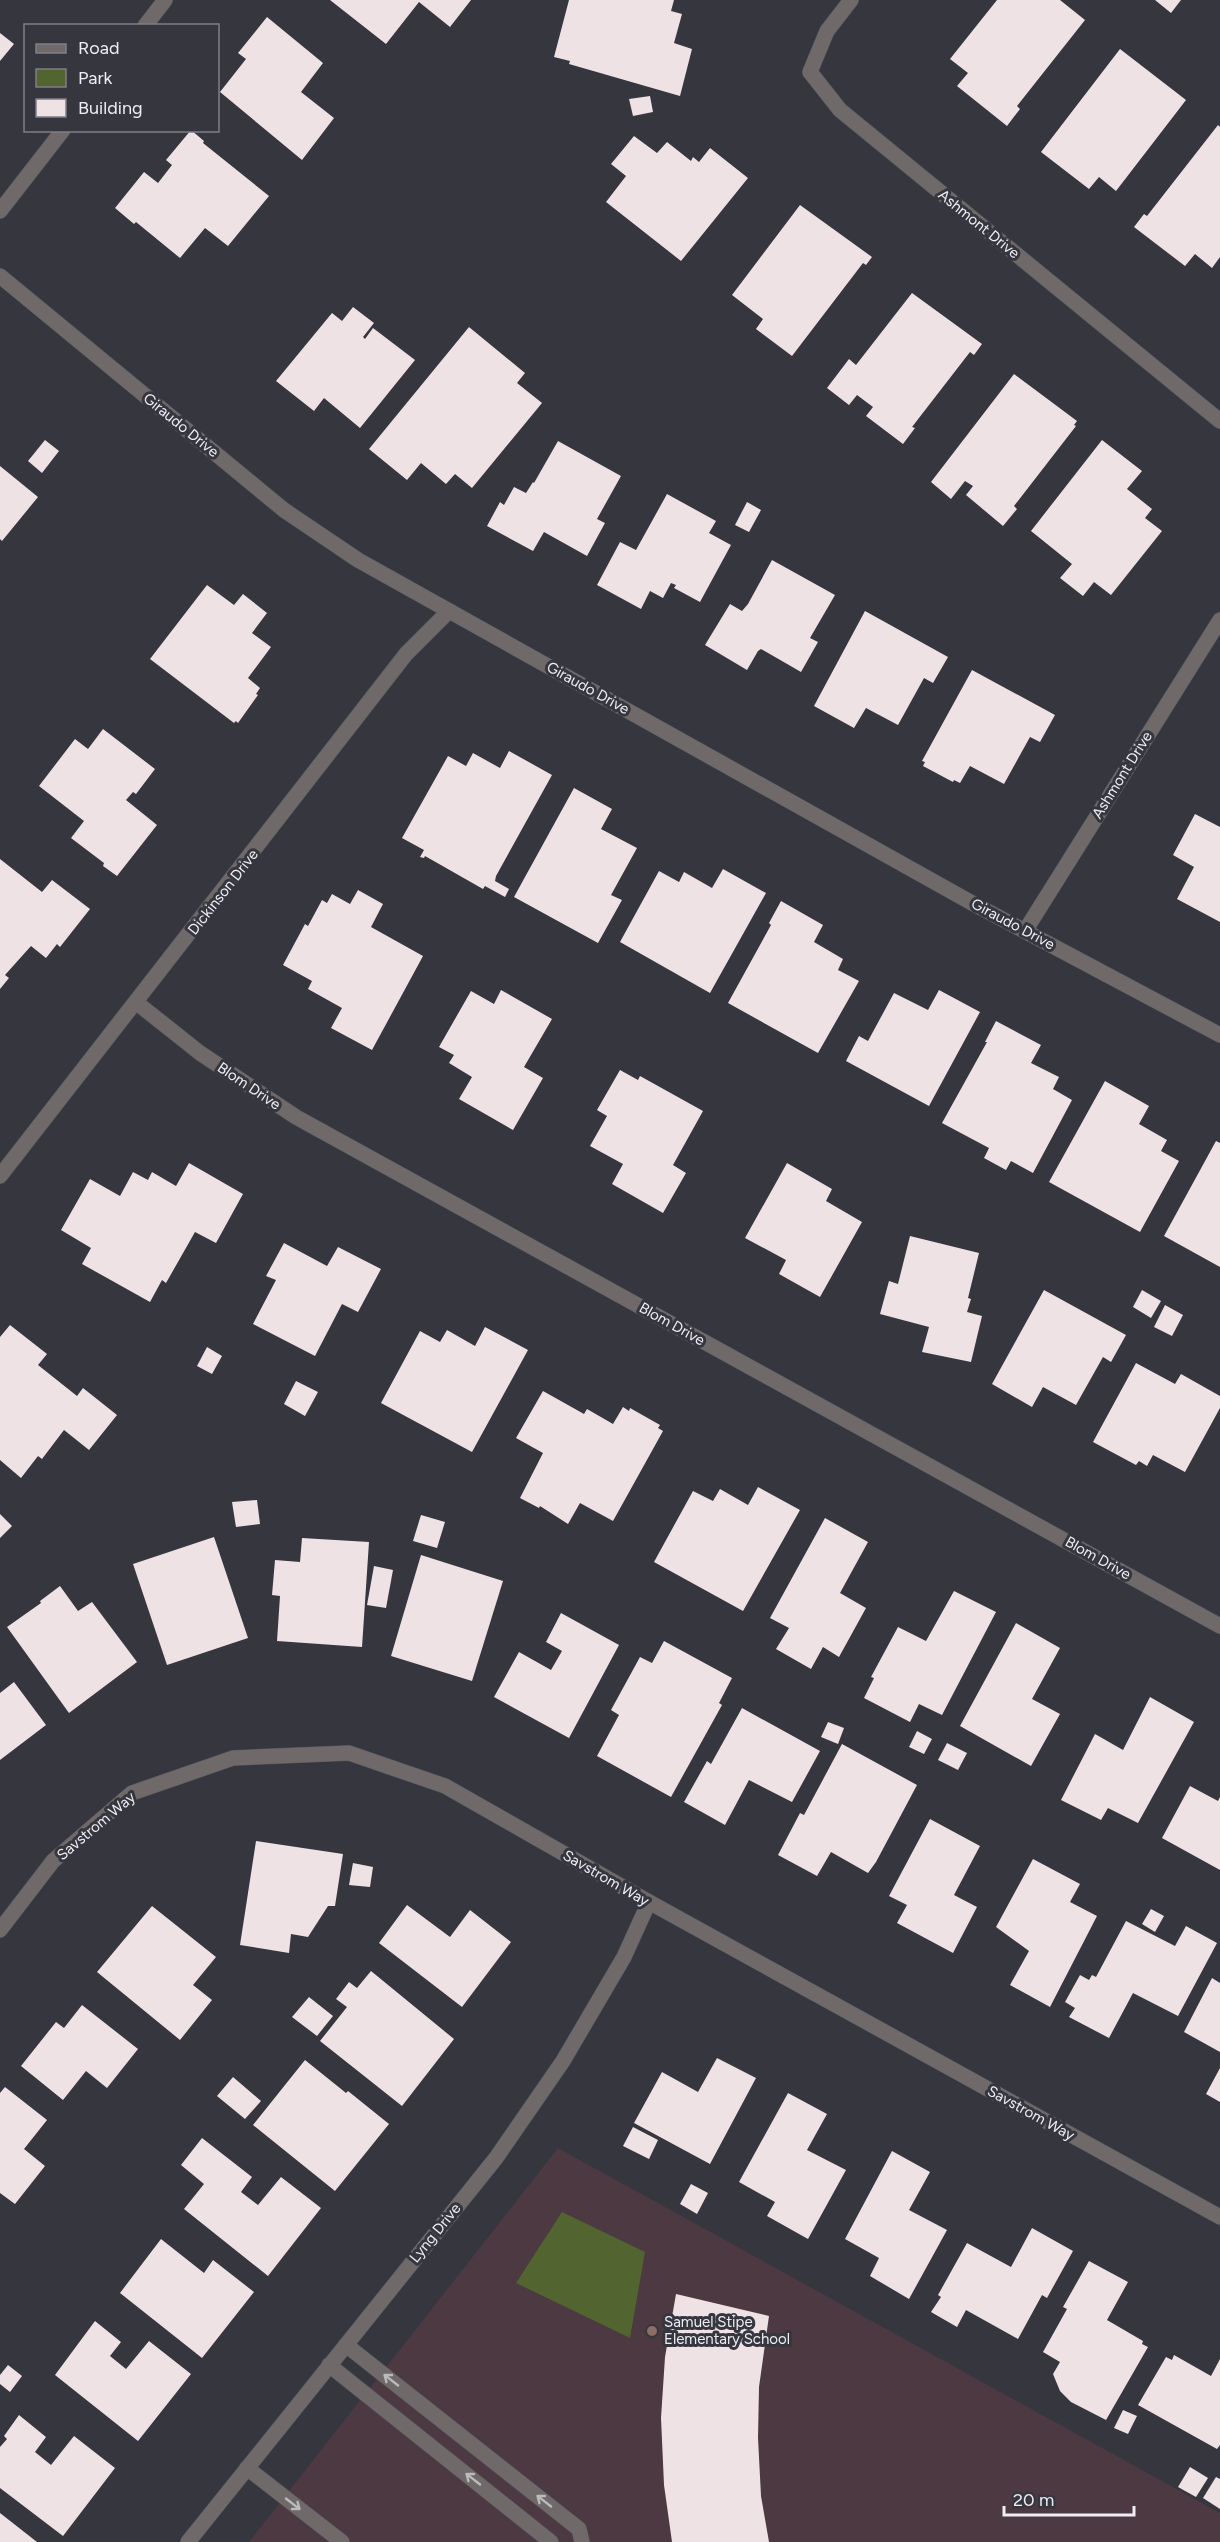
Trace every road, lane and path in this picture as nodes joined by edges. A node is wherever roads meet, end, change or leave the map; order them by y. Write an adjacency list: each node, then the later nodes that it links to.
1 (165, 0): 3 (street)
2 (851, 0): 7 (street, Ashmont Drive)
3 (147, 24)
4 (61, 132): 5 (street)
5 (0, 211)
6 (0, 276): 8 (street, Giraudo Drive)
7 (1220, 421)
8 (449, 611): 10 (street, Giraudo Drive); 11 (street, Dickinson Drive)
9 (1220, 620): 10 (street, Ashmont Drive)
10 (1025, 931): 12 (street, Giraudo Drive)
11 (137, 1003): 13 (street, Dickinson Drive); 14 (street, Blom Drive)
12 (1220, 1035)
13 (0, 1176)
14 (1220, 1626)
15 (649, 1902): 16 (street, Savstrom Way); 17 (street, Savstrom Way); 18 (street, Lyng Drive)
16 (0, 1930)
17 (1220, 2217)
18 (346, 2345): 19 (street, Lyng Drive); 24 (street, one-way to 18)
19 (329, 2365): 20 (street, Lyng Drive); 23 (street, one-way to 19)
20 (247, 2468): 21 (street, Lyng Drive); 22 (street, one-way to 22)
21 (188, 2542)
22 (342, 2542)
23 (551, 2542)
24 (582, 2542)

